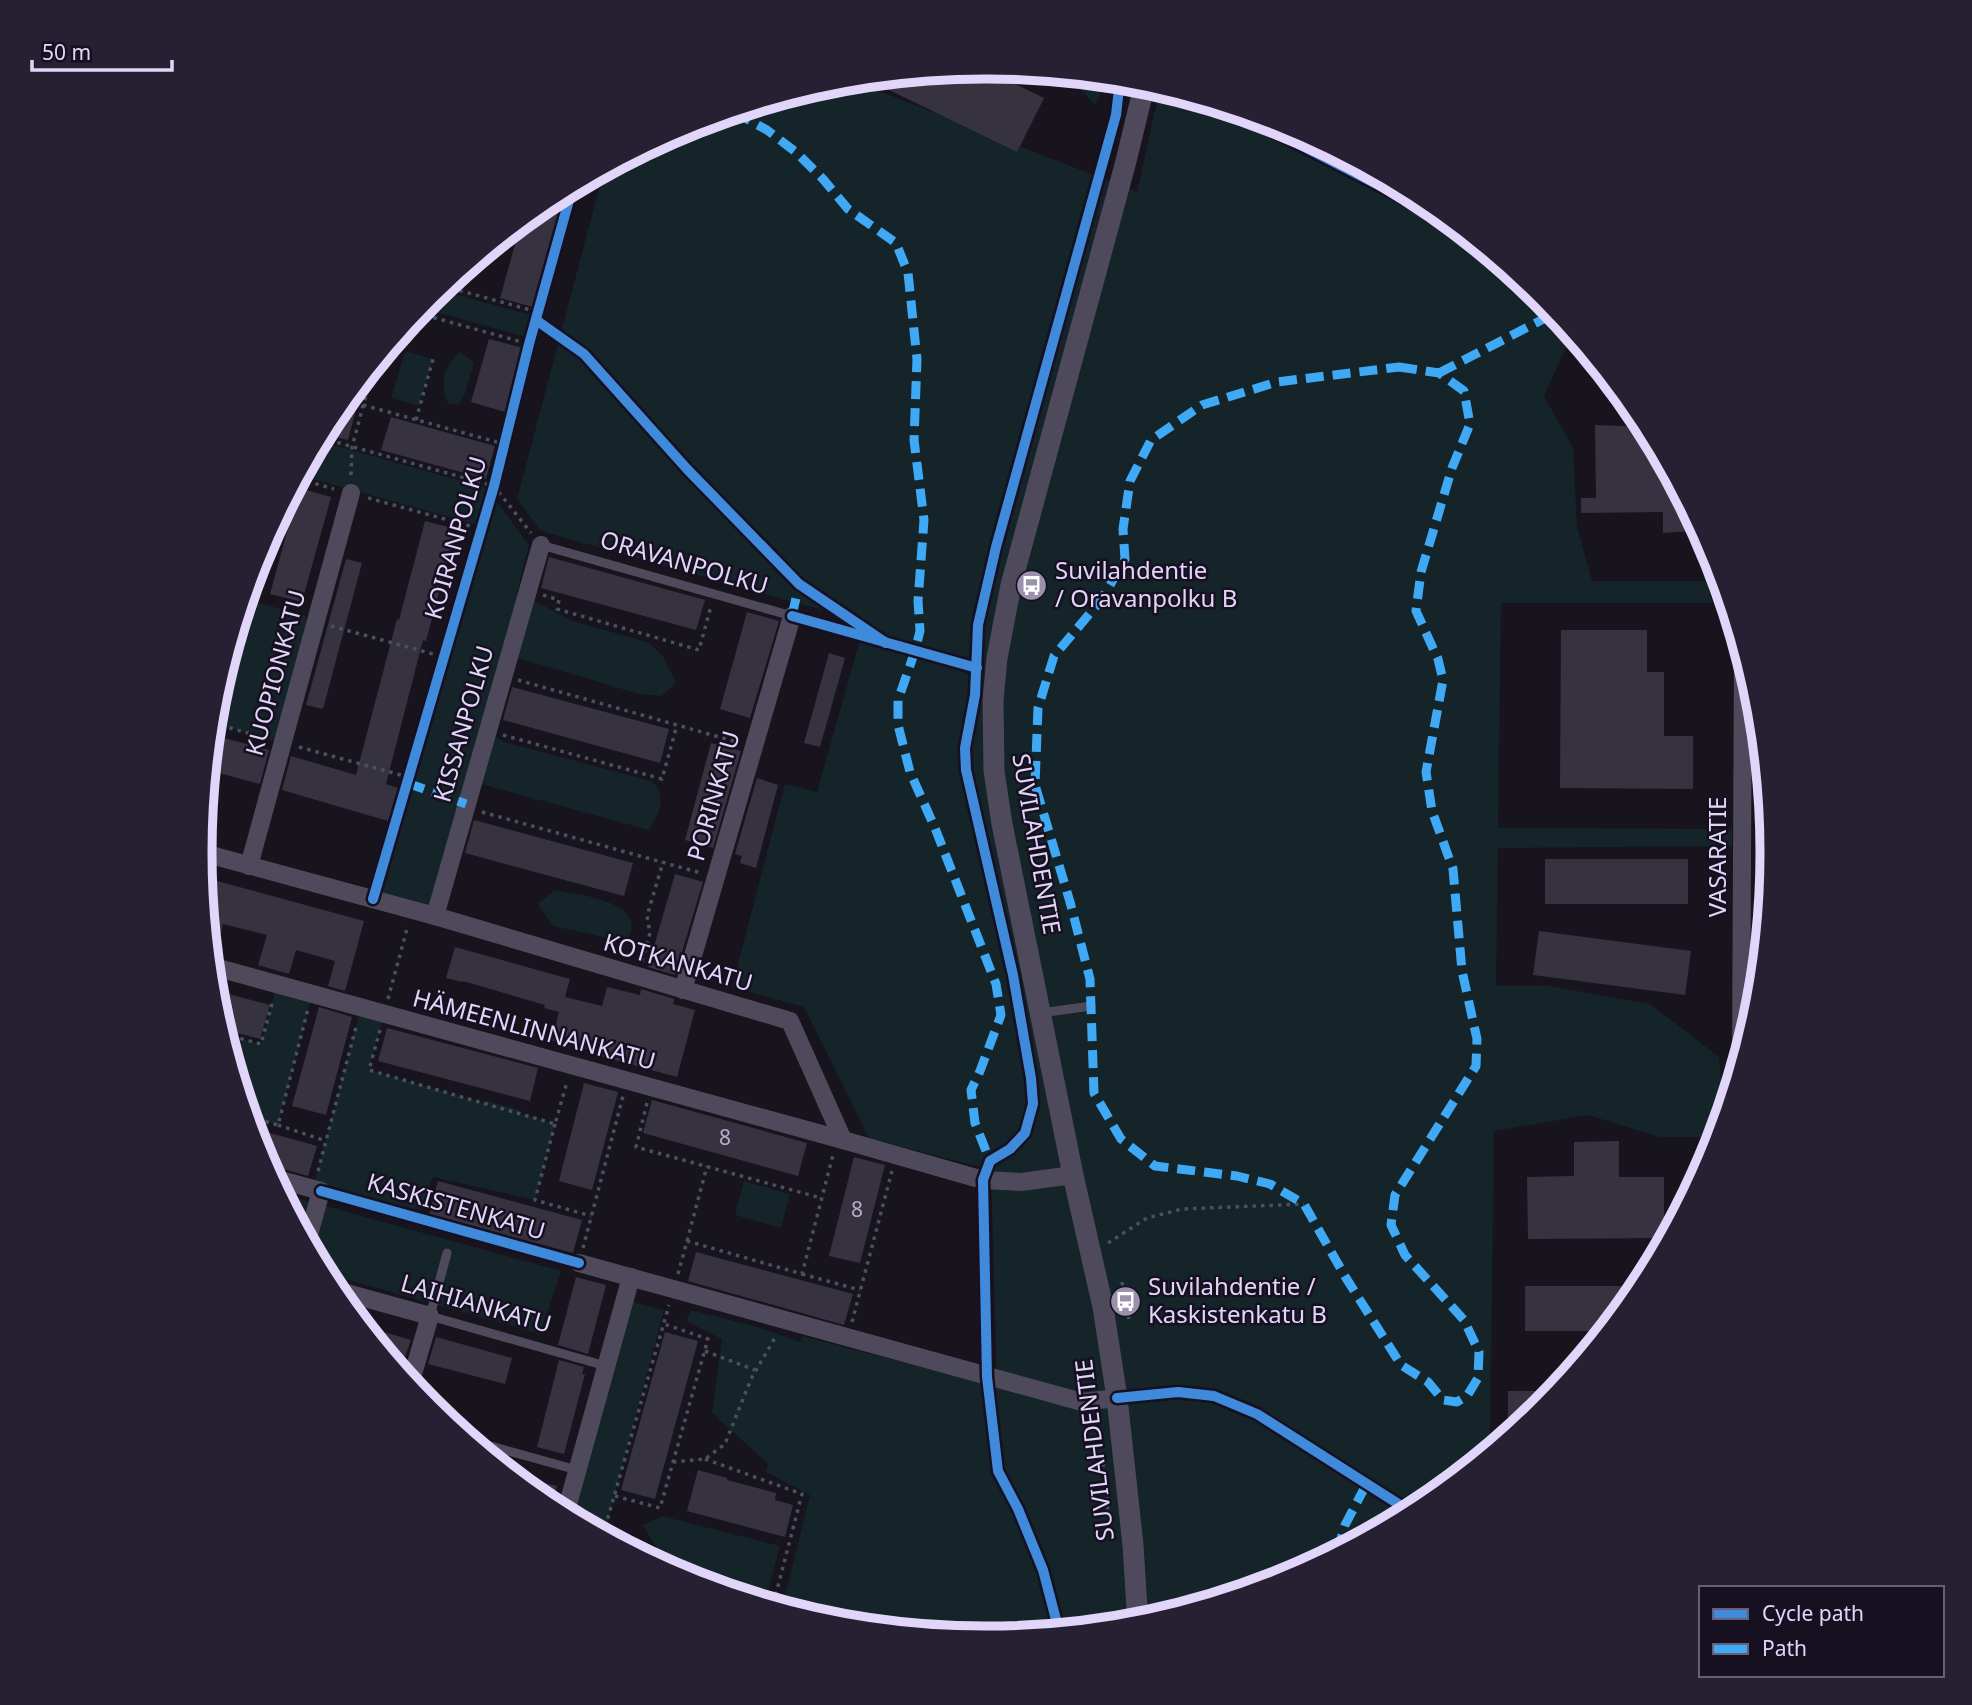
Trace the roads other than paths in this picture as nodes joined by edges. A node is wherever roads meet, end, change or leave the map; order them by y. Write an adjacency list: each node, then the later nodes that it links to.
1 (1142, 95): 12 (street, SUVILAHDENTIE)
2 (351, 493): 7 (street, KUOPIONKATU)
3 (541, 545): 4 (lane, ORAVANPOLKU); 8 (street, KISSANPOLKU)
4 (792, 616): 10 (street, PORINKATU)
5 (1743, 693): 13 (street, VASARATIE)
6 (212, 855): 7 (street, KOTKANKATU)
7 (249, 866): 8 (street, KOTKANKATU)
8 (435, 916): 10 (street, KOTKANKATU)
9 (222, 969): 14 (street, HÄMEENLINNANKATU)
10 (684, 990): 14 (street, KOTKANKATU)
11 (1091, 1006): 12 (lane)
12 (1041, 1013): 15 (street, SUVILAHDENTIE)
13 (1741, 1019)
14 (840, 1139): 15 (street)
15 (1073, 1175): 25 (street, SUVILAHDENTIE)
16 (286, 1182): 17 (street)
17 (310, 1228)
18 (447, 1253): 22 (lane)
19 (579, 1263): 20 (street)
20 (631, 1278): 23 (street); 25 (street)
21 (352, 1294): 22 (street, LAIHIANKATU)
22 (430, 1316): 23 (lane, LAIHIANKATU); 24 (street)
23 (606, 1366): 27 (street)
24 (413, 1373)
25 (1117, 1398): 29 (street, SUVILAHDENTIE)
26 (491, 1446): 27 (lane)
27 (578, 1470): 28 (street)
28 (568, 1504)
29 (1137, 1611)

